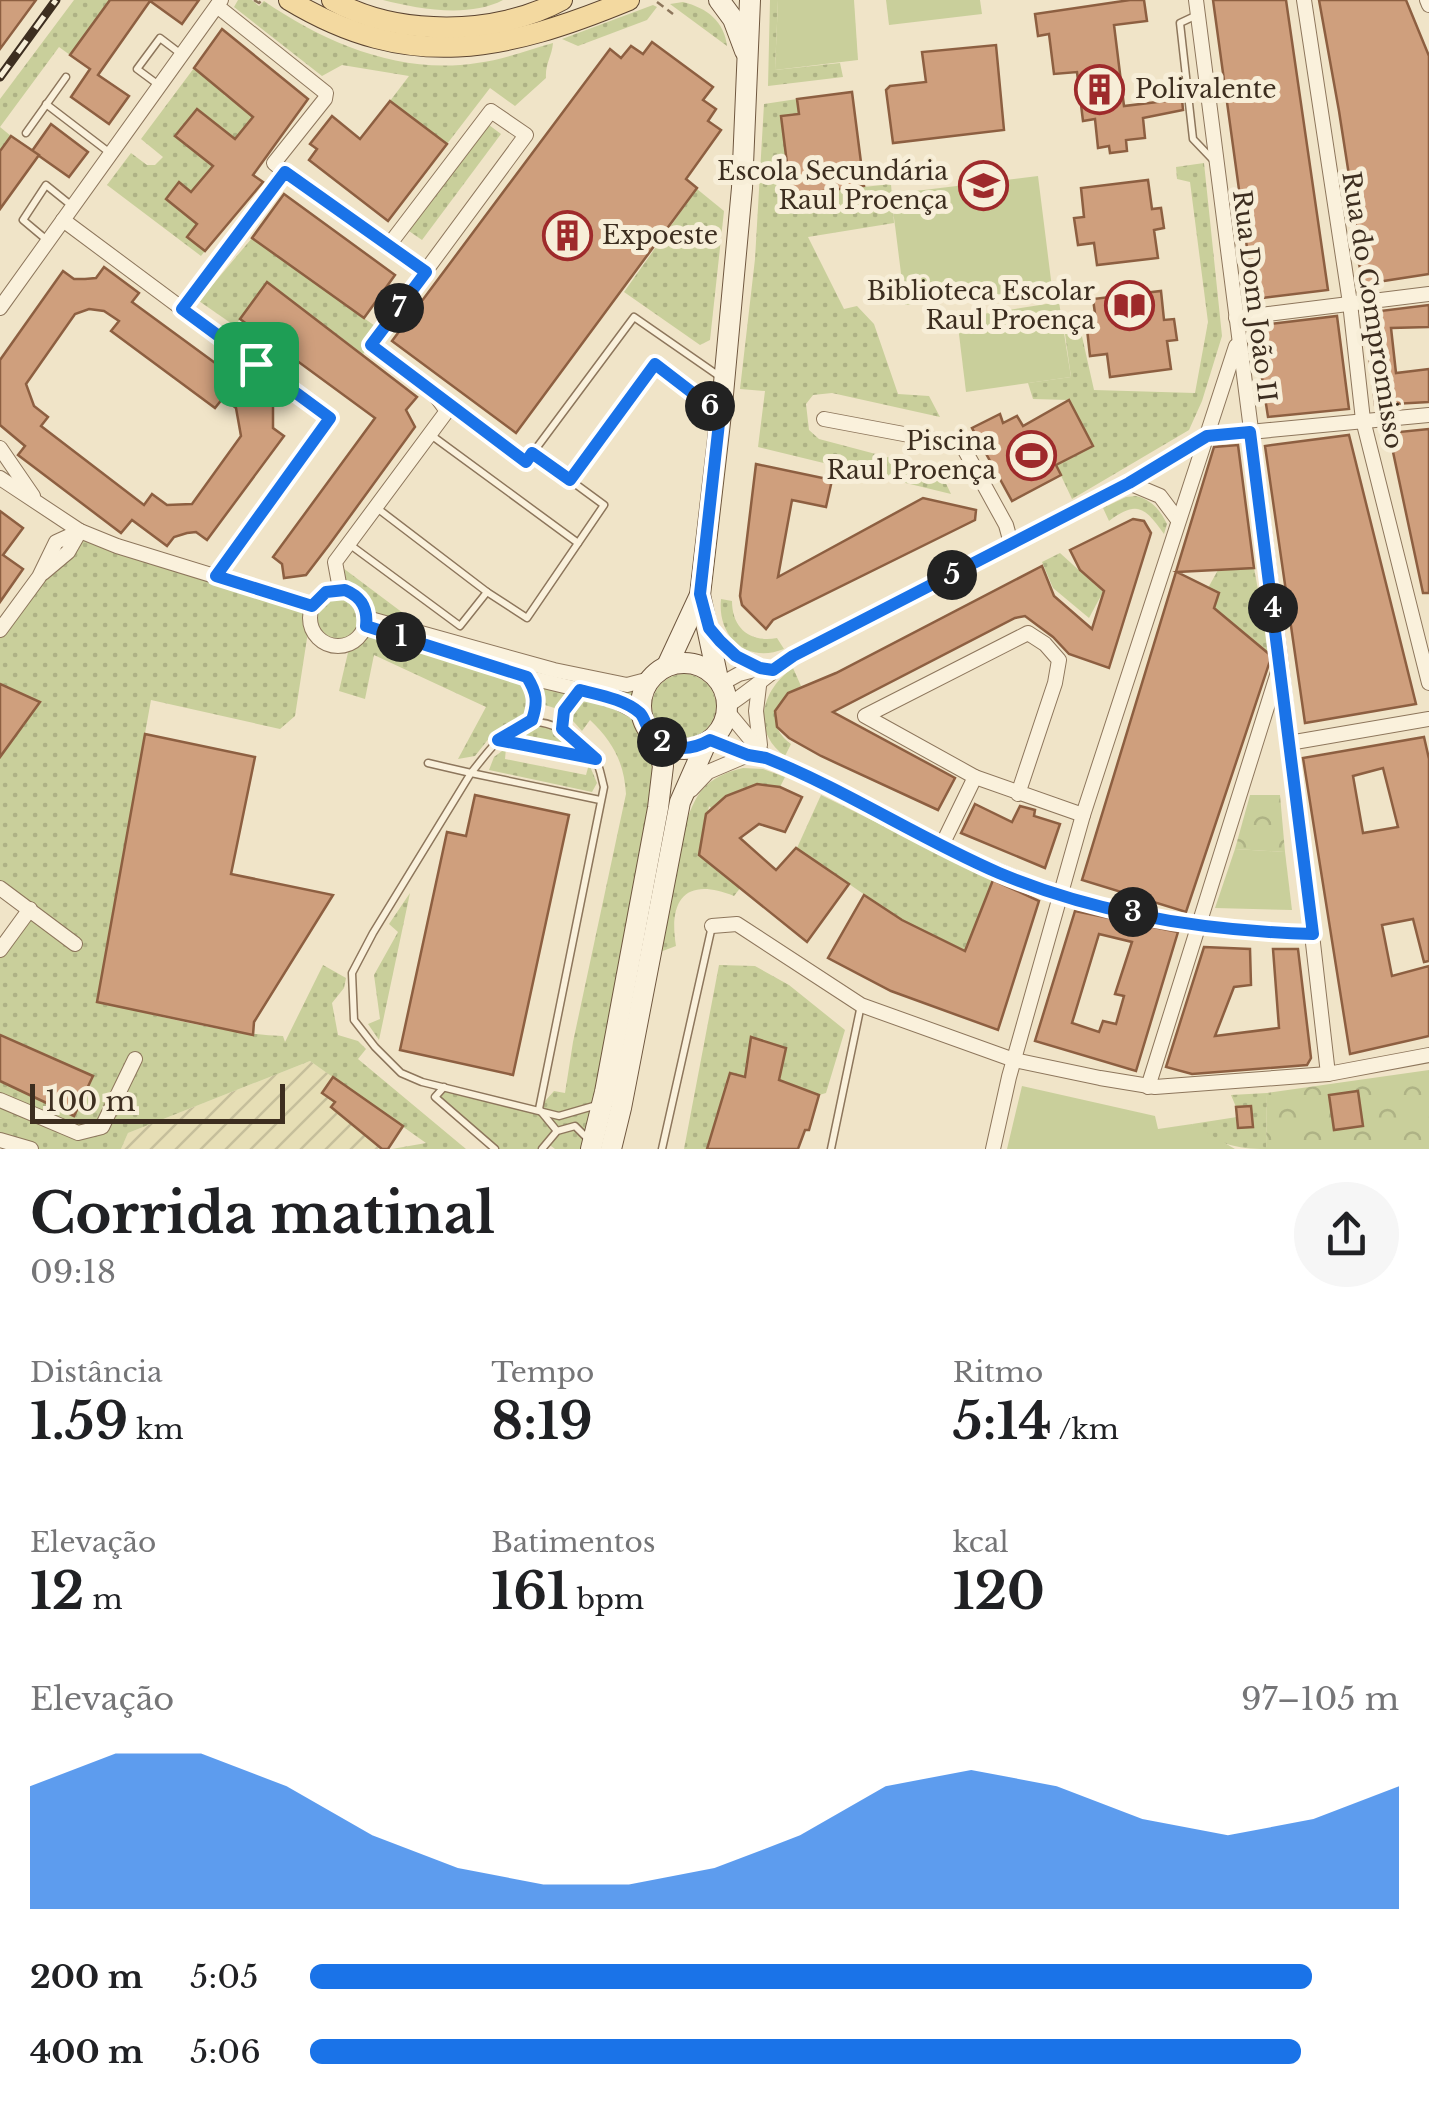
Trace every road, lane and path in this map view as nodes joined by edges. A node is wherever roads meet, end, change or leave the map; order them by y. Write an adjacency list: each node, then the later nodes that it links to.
1 (254, 0): 2 (path)
2 (262, 0)
3 (332, 0): 4 (main road)
4 (562, 0)
5 (629, 0): 9 (main road)
6 (719, 0): 15 (main road)
7 (750, 0): 15 (main road)
8 (1304, 0): 28 (street, Rua do Compromisso)
9 (289, 1)
10 (657, 2): 13 (path)
11 (219, 3): 14 (street); 21 (street)
12 (1197, 7): 31 (street, Rua Dom João II)
13 (673, 14)
14 (182, 55): 17 (street); 17 (lane)
15 (748, 60): 33 (main road)
16 (66, 76): 18 (lane)
17 (160, 86): 20 (street)
18 (46, 104): 19 (lane); 20 (lane)
19 (26, 133)
20 (111, 153): 22 (street)
21 (285, 172): 25 (street); 30 (street)
22 (73, 206): 23 (street); 24 (lane)
23 (63, 220): 24 (street); 30 (street)
24 (48, 241): 29 (street)
25 (388, 245): 26 (street); 26 (street)
26 (426, 272): 34 (street)
27 (1429, 294): 28 (street)
28 (1350, 303): 31 (street); 38 (street, Rua do Compromisso)
29 (0, 308)
30 (182, 309): 54 (street)
31 (1236, 318): 32 (street, Rua Dom João II)
32 (1238, 340): 39 (street, Rua Dom João II); 41 (street)
33 (724, 380): 35 (main road); 43 (lane)
34 (434, 392): 40 (street); 43 (lane)
35 (720, 414): 45 (lane); 57 (main road)
36 (1429, 415): 38 (street)
37 (824, 419): 53 (street)
38 (1363, 420): 39 (street); 67 (street, Rua do Compromisso)
39 (1250, 432): 41 (street); 62 (street, Rua Dom João II)
40 (430, 434): 48 (street); 52 (lane)
41 (1207, 436): 46 (street); 49 (street)
42 (0, 448): 47 (street)
43 (532, 453): 45 (lane)
44 (0, 478): 47 (street)
45 (570, 480): 52 (lane)
46 (1129, 483): 49 (street); 53 (street)
47 (36, 501): 50 (street)
48 (376, 507): 51 (street); 56 (lane)
49 (1178, 520): 87 (street)
50 (80, 531): 54 (street); 61 (street)
51 (348, 543): 55 (street); 56 (lane)
52 (578, 543): 56 (lane)
53 (1011, 543): 63 (street)
54 (216, 576): 58 (street)
55 (340, 590): 58 (street); 59 (street)
56 (487, 592)
57 (700, 594): 60 (main road); 64 (main road)
58 (312, 606): 59 (street)
59 (366, 622): 64 (street); 65 (street)
60 (709, 628): 63 (street); 66 (main road)
61 (0, 630)
62 (1281, 664): 78 (street, Rua Dom João II); 93 (street)
63 (767, 668): 66 (street); 68 (street)
64 (659, 673): 66 (main road); 71 (main road)
65 (527, 677): 69 (street); 72 (lane)
66 (719, 681): 70 (main road)
67 (1429, 683)
68 (759, 686): 70 (street); 79 (street)
69 (580, 690): 71 (street); 74 (lane)
70 (727, 708): 77 (main road); 79 (street)
71 (642, 715): 75 (main road)
72 (532, 720): 74 (lane); 76 (lane)
73 (1429, 720): 78 (street)
74 (562, 729): 80 (lane)
75 (654, 737): 77 (main road); 105 (main road)
76 (498, 740): 80 (lane); 82 (lane)
77 (708, 742): 79 (street); 86 (main road)
78 (1289, 743): 94 (street, Rua Dom João II)
79 (758, 753): 86 (street); 88 (street)
80 (596, 759): 85 (lane)
81 (428, 763): 82 (lane)
82 (471, 773): 85 (lane); 102 (lane)
83 (975, 778): 84 (street); 84 (street); 88 (street)
84 (1018, 794): 87 (street)
85 (600, 800): 106 (lane)
86 (680, 802): 109 (main road)
87 (1083, 815): 90 (street)
88 (942, 845): 90 (street)
89 (0, 888): 91 (street)
90 (1060, 897): 93 (street); 100 (street)
91 (30, 908): 95 (street); 96 (street)
92 (712, 926): 97 (street); 113 (lane)
93 (1199, 926): 94 (street); 103 (street)
94 (1313, 934): 101 (street, Rua Dom João II)
95 (74, 944)
96 (0, 950)
97 (861, 1004): 100 (street); 114 (lane)
98 (1429, 1055): 101 (street)
99 (135, 1058): 104 (street)
100 (1014, 1060): 103 (street); 115 (street)
101 (1328, 1074): 103 (street)
102 (444, 1087): 106 (lane); 111 (lane)
103 (1148, 1087)
104 (0, 1100)
105 (603, 1104): 106 (lane); 109 (main road)
106 (539, 1109): 107 (lane)
107 (557, 1131): 109 (lane); 112 (lane)
108 (0, 1140): 110 (street)
109 (598, 1147)
110 (31, 1149)
111 (495, 1149)
112 (542, 1149)
113 (662, 1149)
114 (830, 1149)
115 (993, 1149)

